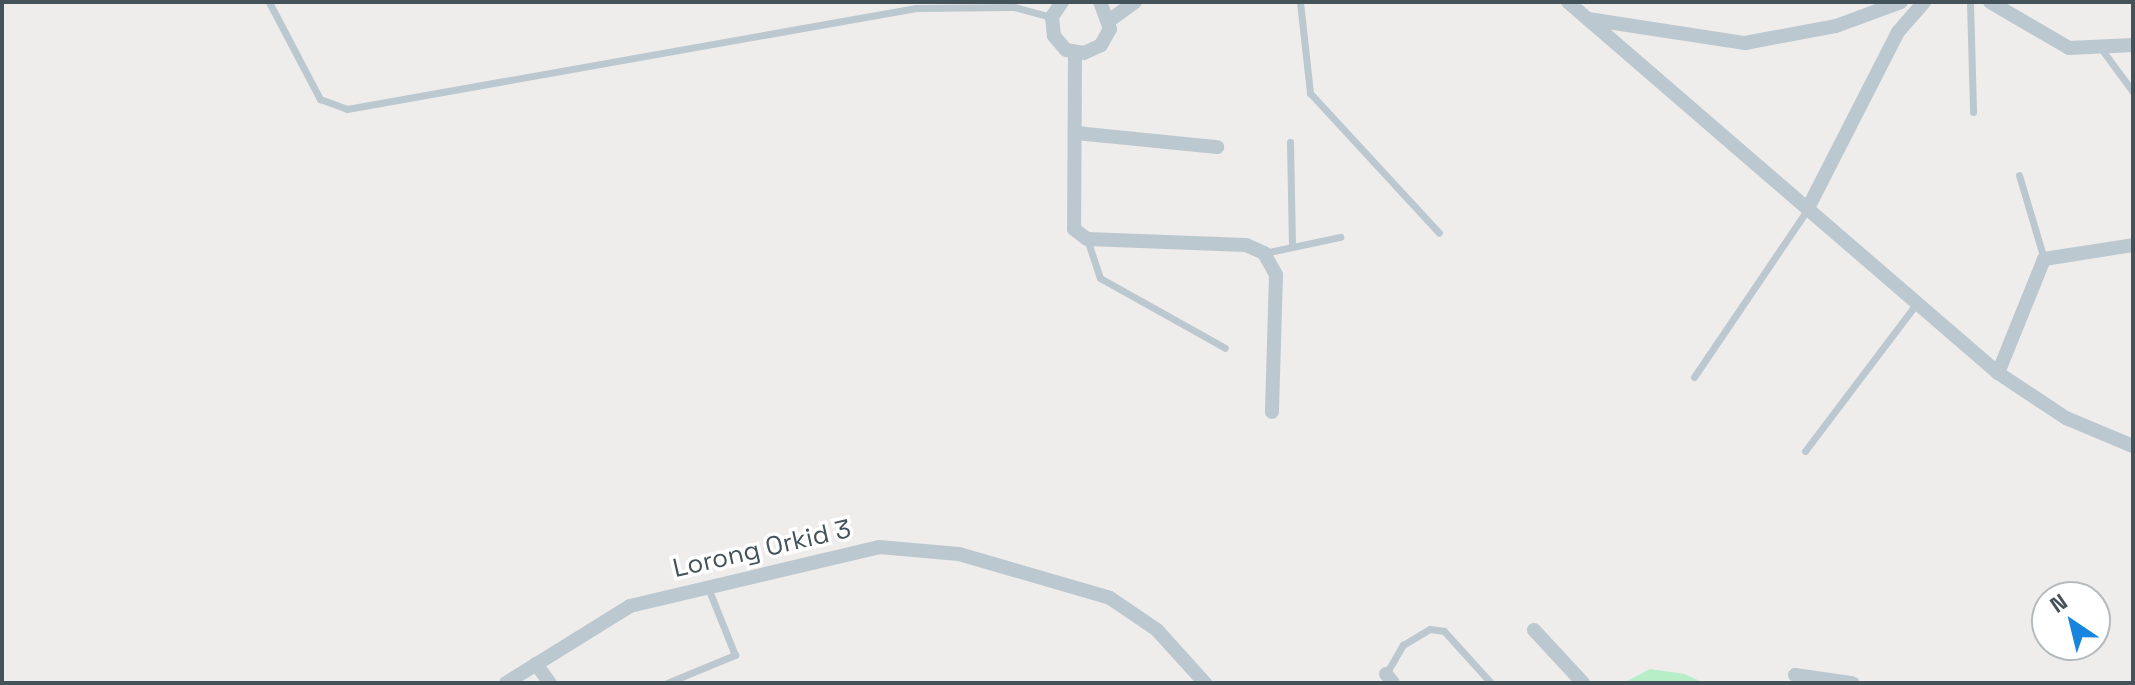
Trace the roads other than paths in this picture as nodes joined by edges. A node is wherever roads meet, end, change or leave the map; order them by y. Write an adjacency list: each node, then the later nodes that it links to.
1 (269, 2): 11 (lane)
2 (1062, 2): 11 (street)
3 (1100, 2): 13 (street)
4 (1135, 2): 13 (street)
5 (1300, 2): 24 (lane)
6 (1901, 2): 12 (street)
7 (1970, 2): 18 (lane)
8 (1990, 2): 15 (street)
9 (1919, 3): 23 (street)
10 (1574, 4): 12 (street)
11 (1052, 17): 16 (street)
12 (1588, 19): 23 (street)
13 (1110, 20): 16 (street)
14 (2133, 45): 15 (street)
15 (2100, 47): 17 (lane)
16 (1075, 53): 19 (street)
17 (2133, 92)
18 (1973, 112)
19 (1076, 133): 21 (street); 26 (street)
20 (1290, 142): 27 (lane)
21 (1217, 147)
22 (2019, 175): 30 (lane)
23 (1809, 206): 31 (street); 34 (lane)
24 (1439, 233)
25 (1340, 237): 27 (lane)
26 (1087, 239): 29 (street); 32 (lane)
27 (1292, 243): 29 (lane)
28 (2133, 245): 30 (street)
29 (1264, 253): 35 (street)
30 (2044, 259): 33 (street)
31 (1918, 302): 33 (street); 37 (lane)
32 (1225, 348)
33 (1998, 373): 36 (street)
34 (1694, 377)
35 (1272, 412)
36 (2133, 446)
37 (1805, 451)
38 (707, 586): 40 (street, Lorong Orkid 3); 45 (lane); 46 (street, Lorong Orkid 3)
39 (1534, 630): 48 (street)
40 (536, 664): 43 (street, Lorong Orkid 3); 44 (street)
41 (1390, 678): 47 (lane)
42 (1793, 679): 49 (street)
43 (506, 683)
44 (550, 683)
45 (667, 683)
46 (1205, 683)
47 (1491, 683)
48 (1583, 683)
49 (1852, 683)

